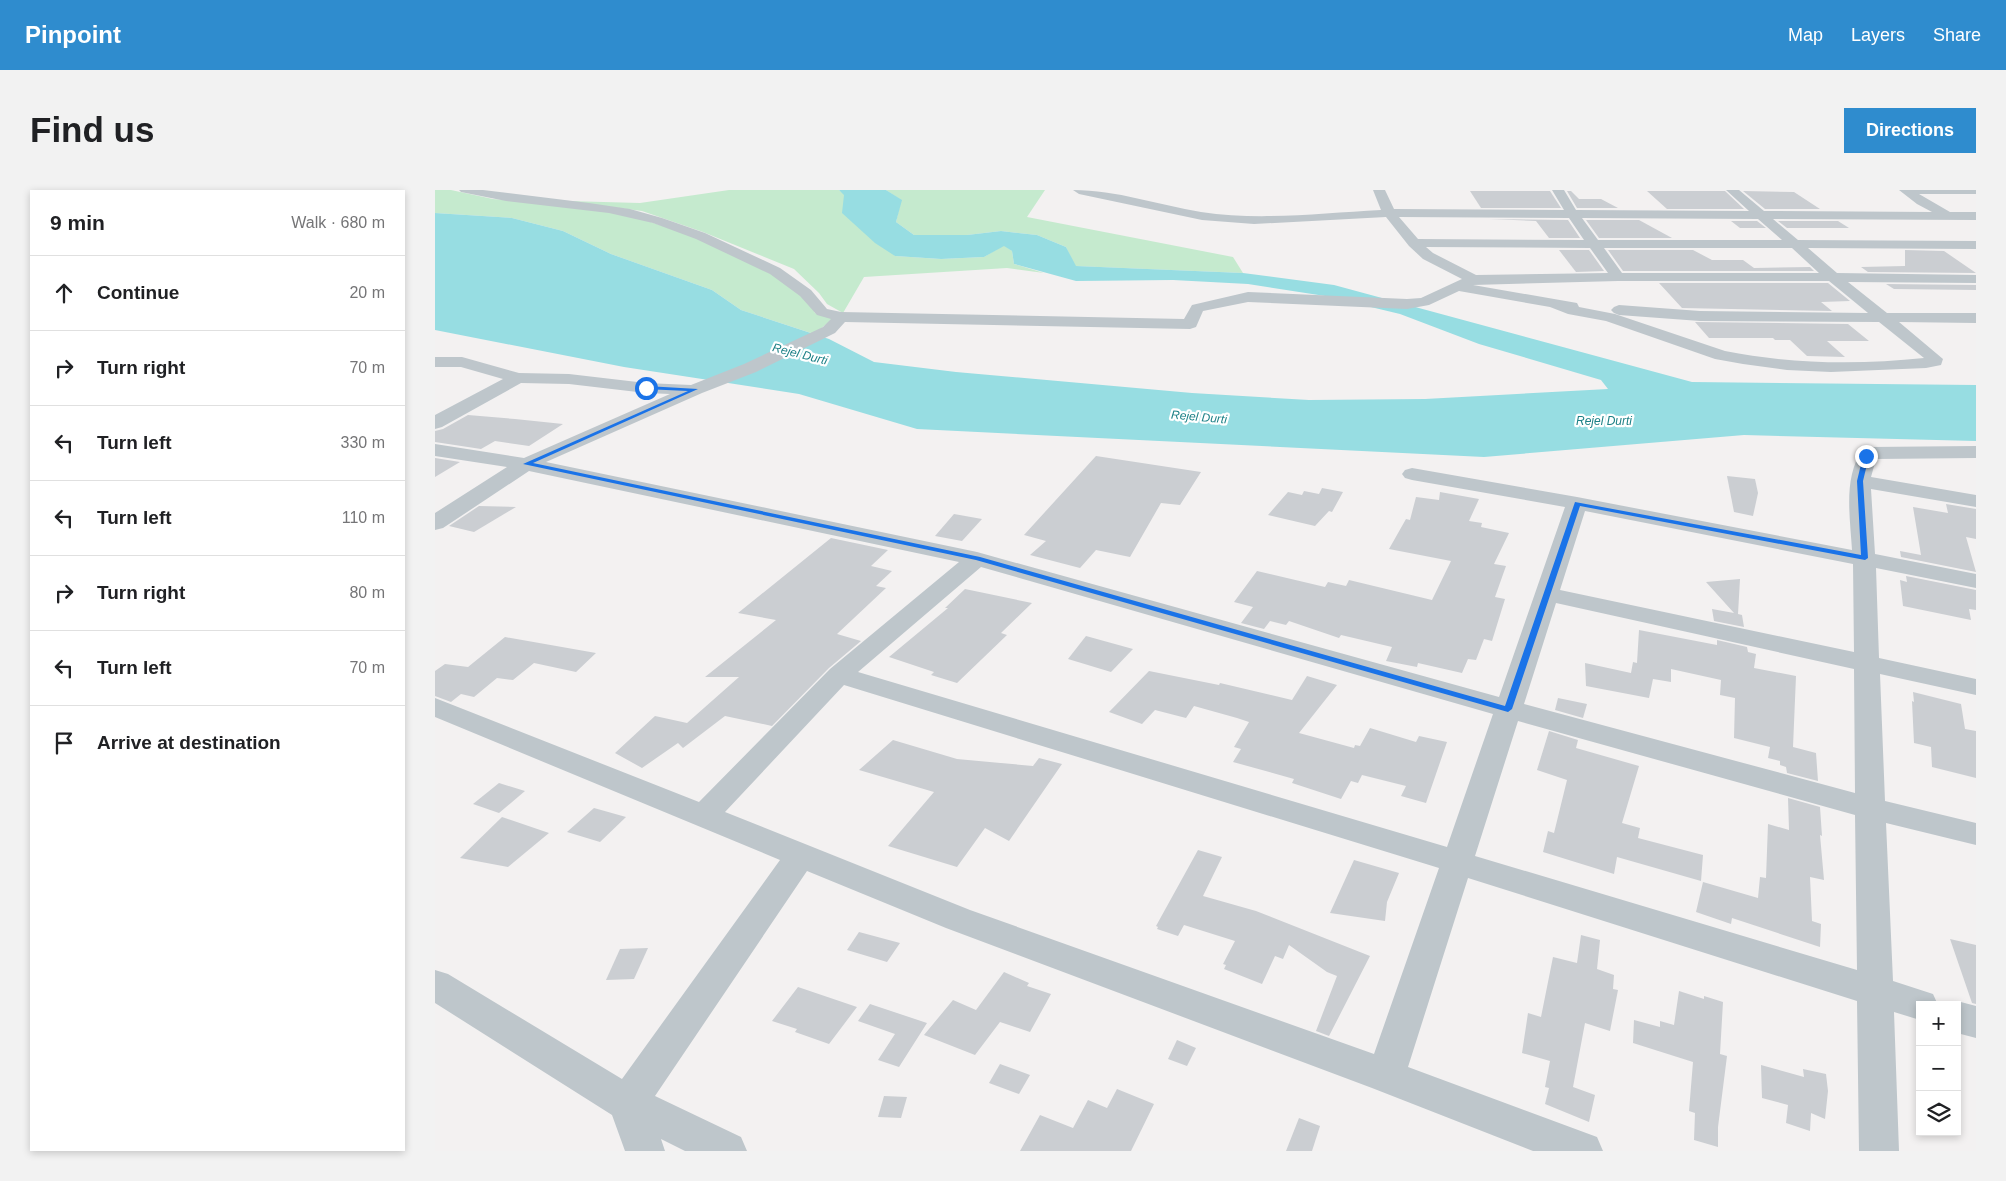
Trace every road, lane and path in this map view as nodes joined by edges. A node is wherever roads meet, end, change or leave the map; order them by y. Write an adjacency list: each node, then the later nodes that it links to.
1 (465, 190): 25 (street)
2 (1079, 190): 9 (street)
3 (1379, 190): 9 (street)
4 (1558, 190): 10 (street)
5 (1732, 190): 11 (street)
6 (1899, 190): 7 (street)
7 (1908, 190): 8 (street); 12 (street)
8 (1976, 190)
9 (1389, 213): 10 (street); 15 (street)
10 (1571, 214): 11 (street); 16 (street)
11 (1759, 214): 12 (street); 17 (street)
12 (1947, 216): 13 (street); 14 (street)
13 (1976, 216)
14 (1969, 228)
15 (1414, 242): 16 (street); 22 (street)
16 (1595, 243): 17 (street); 20 (street)
17 (1795, 243): 18 (street); 19 (street)
18 (1976, 245)
19 (1833, 276): 20 (street); 21 (street); 24 (street)
20 (1618, 277): 22 (street)
21 (1976, 279)
22 (1466, 283): 23 (street); 25 (street)
23 (1556, 304): 24 (street); 24 (street)
24 (1883, 316): 26 (street)
25 (841, 317): 29 (street)
26 (1976, 318)
27 (435, 362): 28 (street)
28 (518, 378): 29 (street); 30 (street)
29 (696, 389): 33 (street)
30 (435, 424)
31 (435, 450): 33 (street)
32 (1976, 452): 35 (street)
33 (526, 464): 38 (street); 40 (street)
34 (1413, 474): 37 (street)
35 (1860, 481): 36 (street); 39 (street)
36 (1976, 501)
37 (1577, 503): 39 (street); 42 (street)
38 (435, 523)
39 (1865, 558): 41 (street); 43 (street)
40 (977, 559): 44 (street); 47 (street)
41 (1976, 581)
42 (1547, 594): 43 (street); 47 (street)
43 (1867, 662): 45 (street); 48 (street)
44 (839, 675): 49 (street); 52 (street)
45 (1976, 687)
46 (435, 707): 49 (street)
47 (1508, 709): 48 (street); 52 (street)
48 (1870, 808): 50 (street); 54 (street)
49 (703, 816): 51 (street)
50 (1976, 834)
51 (801, 855): 58 (street); 59 (street)
52 (1457, 862): 54 (street); 58 (street)
53 (435, 985): 59 (street)
54 (1875, 992): 55 (street); 63 (street)
55 (1916, 1004)
56 (1961, 1018): 57 (street)
57 (1976, 1022)
58 (1386, 1076): 62 (street)
59 (629, 1103): 60 (street); 61 (street)
60 (645, 1151)
61 (727, 1151)
62 (1583, 1151)
63 (1879, 1151)

